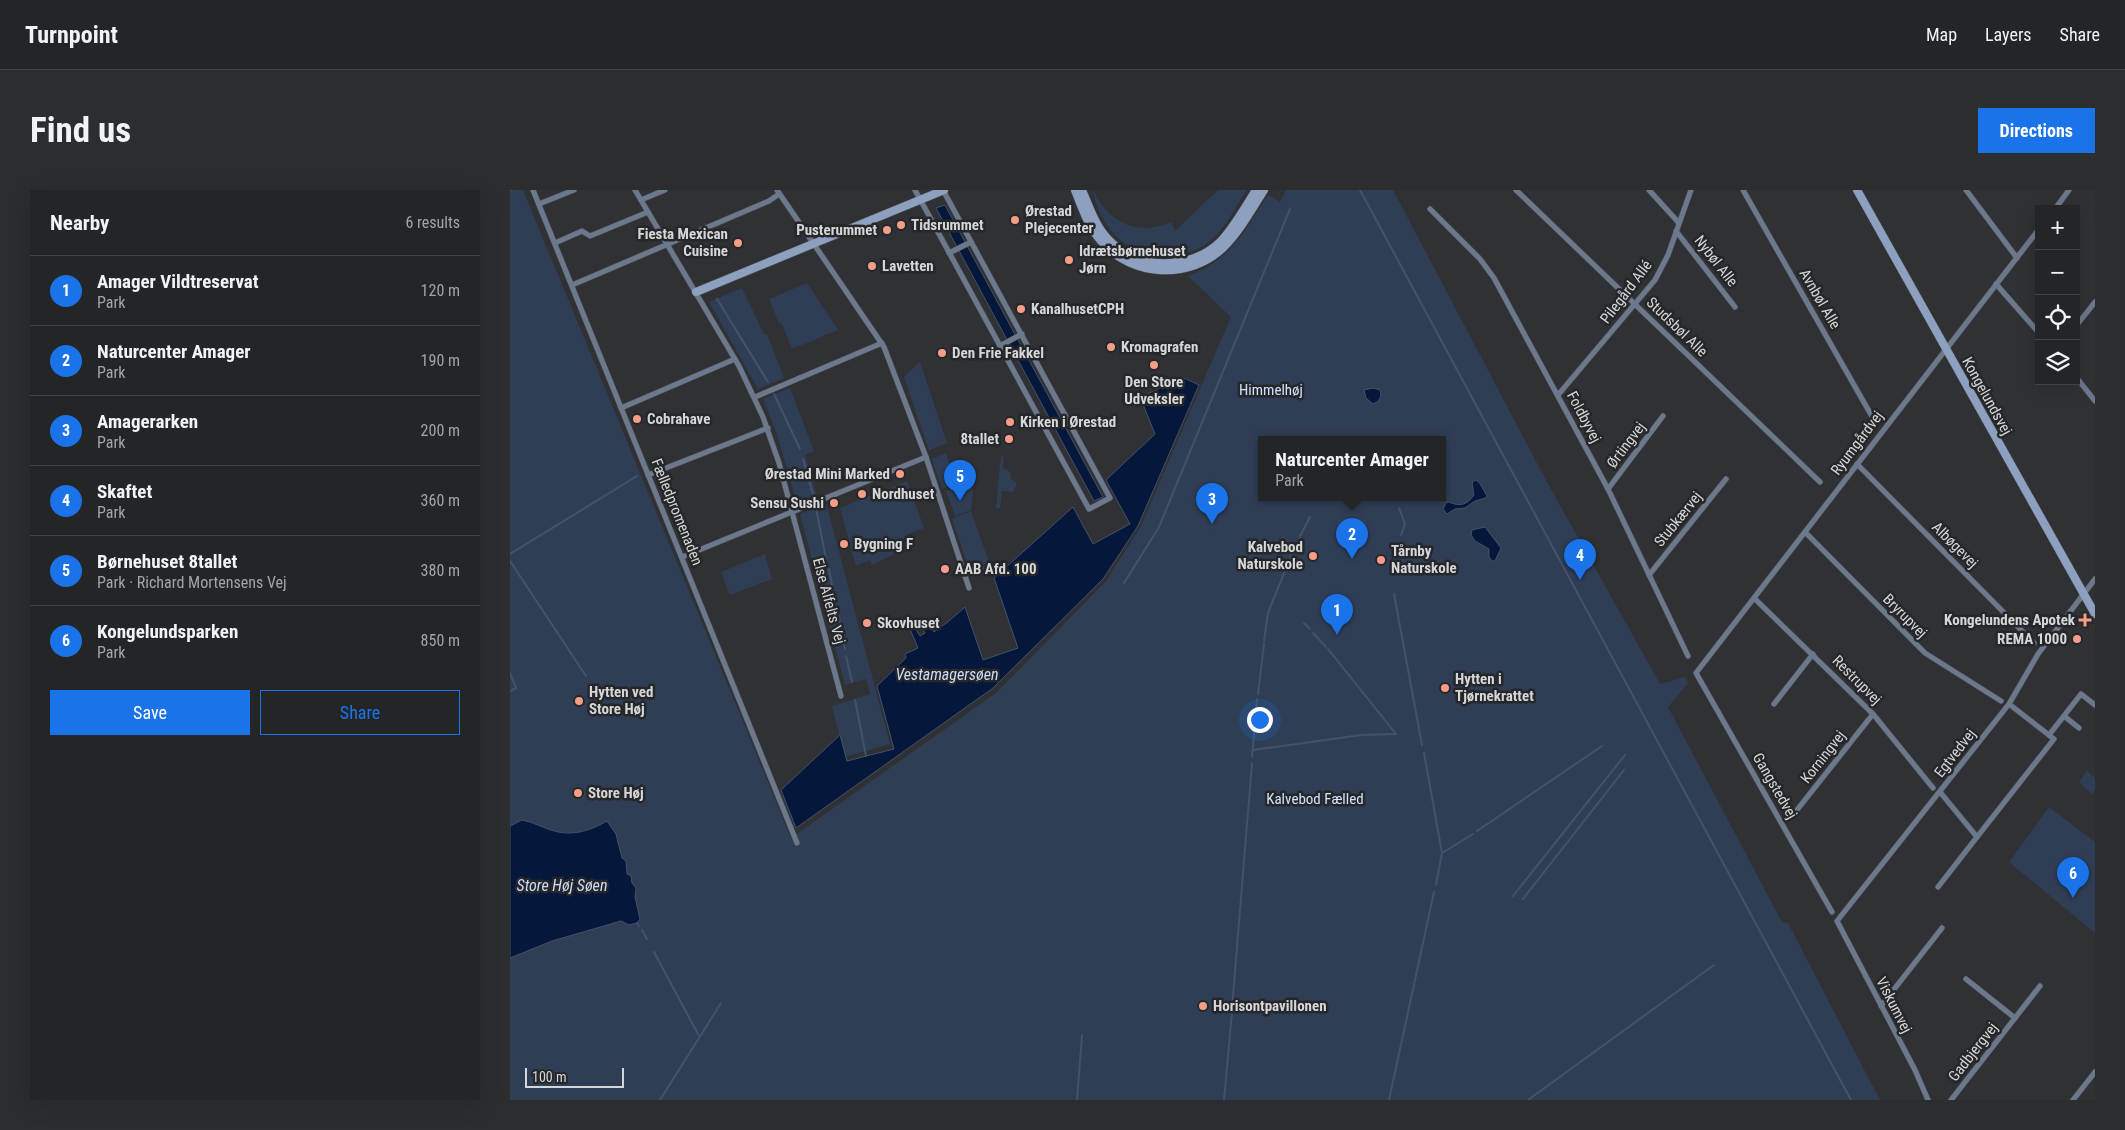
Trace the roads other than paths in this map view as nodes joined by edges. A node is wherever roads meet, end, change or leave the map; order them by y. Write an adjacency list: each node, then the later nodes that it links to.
1 (533, 190): 21 (street, Fælledpromenaden)
2 (574, 190): 21 (street)
3 (635, 190): 20 (street, Else Alfelts Vej)
4 (665, 190): 20 (street)
5 (915, 190): 19 (street)
6 (943, 190): 19 (street); 28 (street)
7 (1074, 190): 10 (street)
8 (1082, 190): 9 (street)
9 (1256, 190)
10 (1264, 190)
11 (1516, 190): 38 (street, Studsbøl Alle)
12 (1648, 190): 25 (street)
13 (1691, 190): 25 (street, Pilegård Allé)
14 (1743, 190): 53 (street, Avnbøl Alle)
15 (1856, 190): 45 (street, Kongelundsvej)
16 (1966, 190): 33 (street)
17 (2069, 190): 22 (street)
18 (778, 192): 30 (street); 31 (street)
19 (920, 199): 31 (street); 32 (street)
20 (641, 200): 24 (street, Else Alfelts Vej)
21 (539, 204): 29 (street, Fælledpromenaden)
22 (2058, 205)
23 (1430, 209): 48 (street, Foldbyvej)
24 (648, 212): 29 (street); 30 (street, Else Alfelts Vej)
25 (1679, 223): 26 (street, Pilegård Allé)
26 (1676, 231): 38 (street, Pilegård Allé); 39 (street, Nybøl Alle)
27 (2035, 235): 33 (street, Ryumgårdvej)
28 (971, 242): 32 (street); 42 (street)
29 (555, 243): 35 (street, Fælledpromenaden)
30 (668, 244): 35 (street); 36 (street, Else Alfelts Vej)
31 (812, 244): 36 (street); 43 (street)
32 (950, 253): 44 (street)
33 (2017, 258): 34 (street, Ryumgårdvej)
34 (1996, 284): 41 (street); 45 (street, Ryumgårdvej)
35 (572, 286): 51 (street, Fælledpromenaden)
36 (696, 292): 46 (street, Else Alfelts Vej)
37 (2095, 302): 40 (street)
38 (1636, 305): 48 (street, Pilegård Allé); 59 (street, Studsbøl Alle)
39 (1735, 307)
40 (2080, 321)
41 (2035, 328)
42 (1020, 335): 44 (street); 44 (street)
43 (882, 343): 49 (street); 55 (street)
44 (1000, 346)
45 (1945, 349): 56 (street, Ryumgårdvej); 67 (street, Kongelundsvej)
46 (736, 359): 49 (street, Else Alfelts Vej); 51 (street)
47 (2080, 382): 50 (street)
48 (1558, 395): 60 (street, Foldbyvej)
49 (754, 397): 54 (street, Else Alfelts Vej)
50 (2095, 401)
51 (621, 408): 57 (street, Fælledpromenaden)
52 (1663, 416): 60 (street, Ørtingvej)
53 (1874, 420)
54 (768, 428): 57 (street); 61 (street, Else Alfelts Vej)
55 (926, 457): 61 (street); 66 (street)
56 (1857, 464): 62 (street, Ryumgårdvej); 70 (street, Albøgevej)
57 (648, 475): 63 (street, Fælledpromenaden)
58 (1726, 479): 64 (street, Stubkærvej)
59 (1820, 482)
60 (1608, 489): 64 (street, Foldbyvej)
61 (792, 512): 63 (street); 74 (street, Else Alfelts Vej)
62 (1805, 532): 68 (street, Ryumgårdvej); 75 (street, Bryrupvej)
63 (682, 558): 87 (street, Fælledpromenaden)
64 (1649, 575): 72 (street, Foldbyvej)
65 (2095, 579): 67 (street, Egtvedvej)
66 (969, 588)
67 (2083, 593): 69 (street, Kongelundsvej); 77 (street, Egtvedvej)
68 (1754, 598): 71 (street, Restrupvej); 73 (street, Ryumgårdvej)
69 (2095, 614)
70 (2034, 643)
71 (1812, 654): 76 (street); 79 (street, Restrupvej)
72 (1688, 656)
73 (1696, 673): 89 (street, Gangstedvej)
74 (841, 696)
75 (2002, 701)
76 (1774, 704)
77 (2009, 704): 82 (street); 84 (street, Egtvedvej)
78 (2095, 705): 80 (street)
79 (1873, 714): 83 (street, Restrupvej); 85 (street, Korningvej)
80 (2064, 716): 81 (street); 82 (street)
81 (2079, 728)
82 (2049, 735): 86 (street)
83 (1933, 788)
84 (1940, 792): 86 (street); 90 (street, Egtvedvej)
85 (1793, 815)
86 (1977, 837): 88 (street)
87 (797, 843)
88 (1938, 887)
89 (1832, 912)
90 (1837, 921): 94 (street, Viskumvej)
91 (1942, 928): 94 (street)
92 (1966, 979): 95 (street, Gadbjergvej)
93 (2040, 986): 95 (street, Gadbjergvej)
94 (1881, 1006): 97 (street, Viskumvej)
95 (2015, 1018): 98 (street, Gadbjergvej)
96 (2095, 1072): 99 (street)
97 (1928, 1100)
98 (1951, 1100)
99 (2073, 1100)

